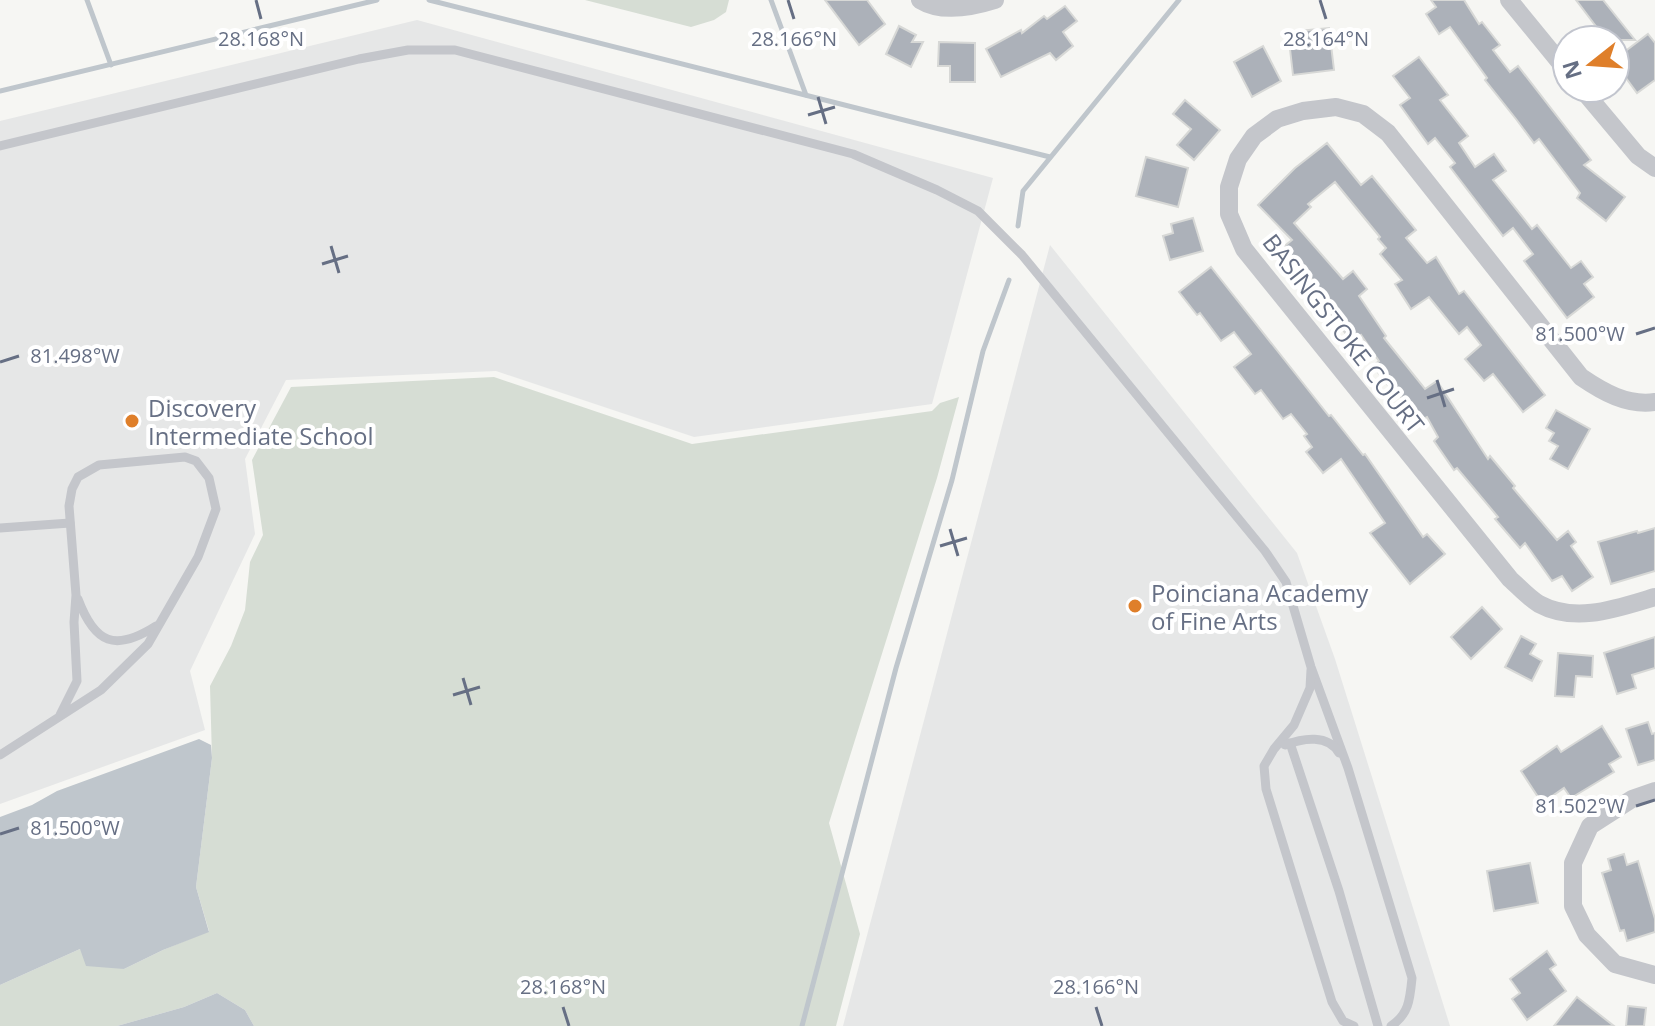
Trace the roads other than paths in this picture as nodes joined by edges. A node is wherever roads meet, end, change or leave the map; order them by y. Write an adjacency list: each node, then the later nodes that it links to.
1 (920, 0): 2 (street)
2 (995, 0)
3 (1509, 0): 4 (street)
4 (1551, 51)
5 (1594, 104): 7 (street)
6 (0, 146): 14 (lane)
7 (1655, 168)
8 (1655, 402): 12 (street, BASINGSTOKE COURT)
9 (70, 523): 10 (lane); 11 (lane); 13 (lane)
10 (0, 528)
11 (76, 595): 13 (lane); 15 (lane)
12 (1655, 597)
13 (159, 624): 15 (lane)
14 (1311, 667): 17 (lane); 19 (lane)
15 (60, 715): 18 (lane)
16 (1290, 743): 17 (lane); 19 (lane); 23 (lane)
17 (1274, 749): 22 (lane)
18 (0, 755)
19 (1348, 768): 24 (lane)
20 (1655, 791): 21 (street)
21 (1655, 975)
22 (1354, 1026)
23 (1378, 1026)
24 (1391, 1026)

